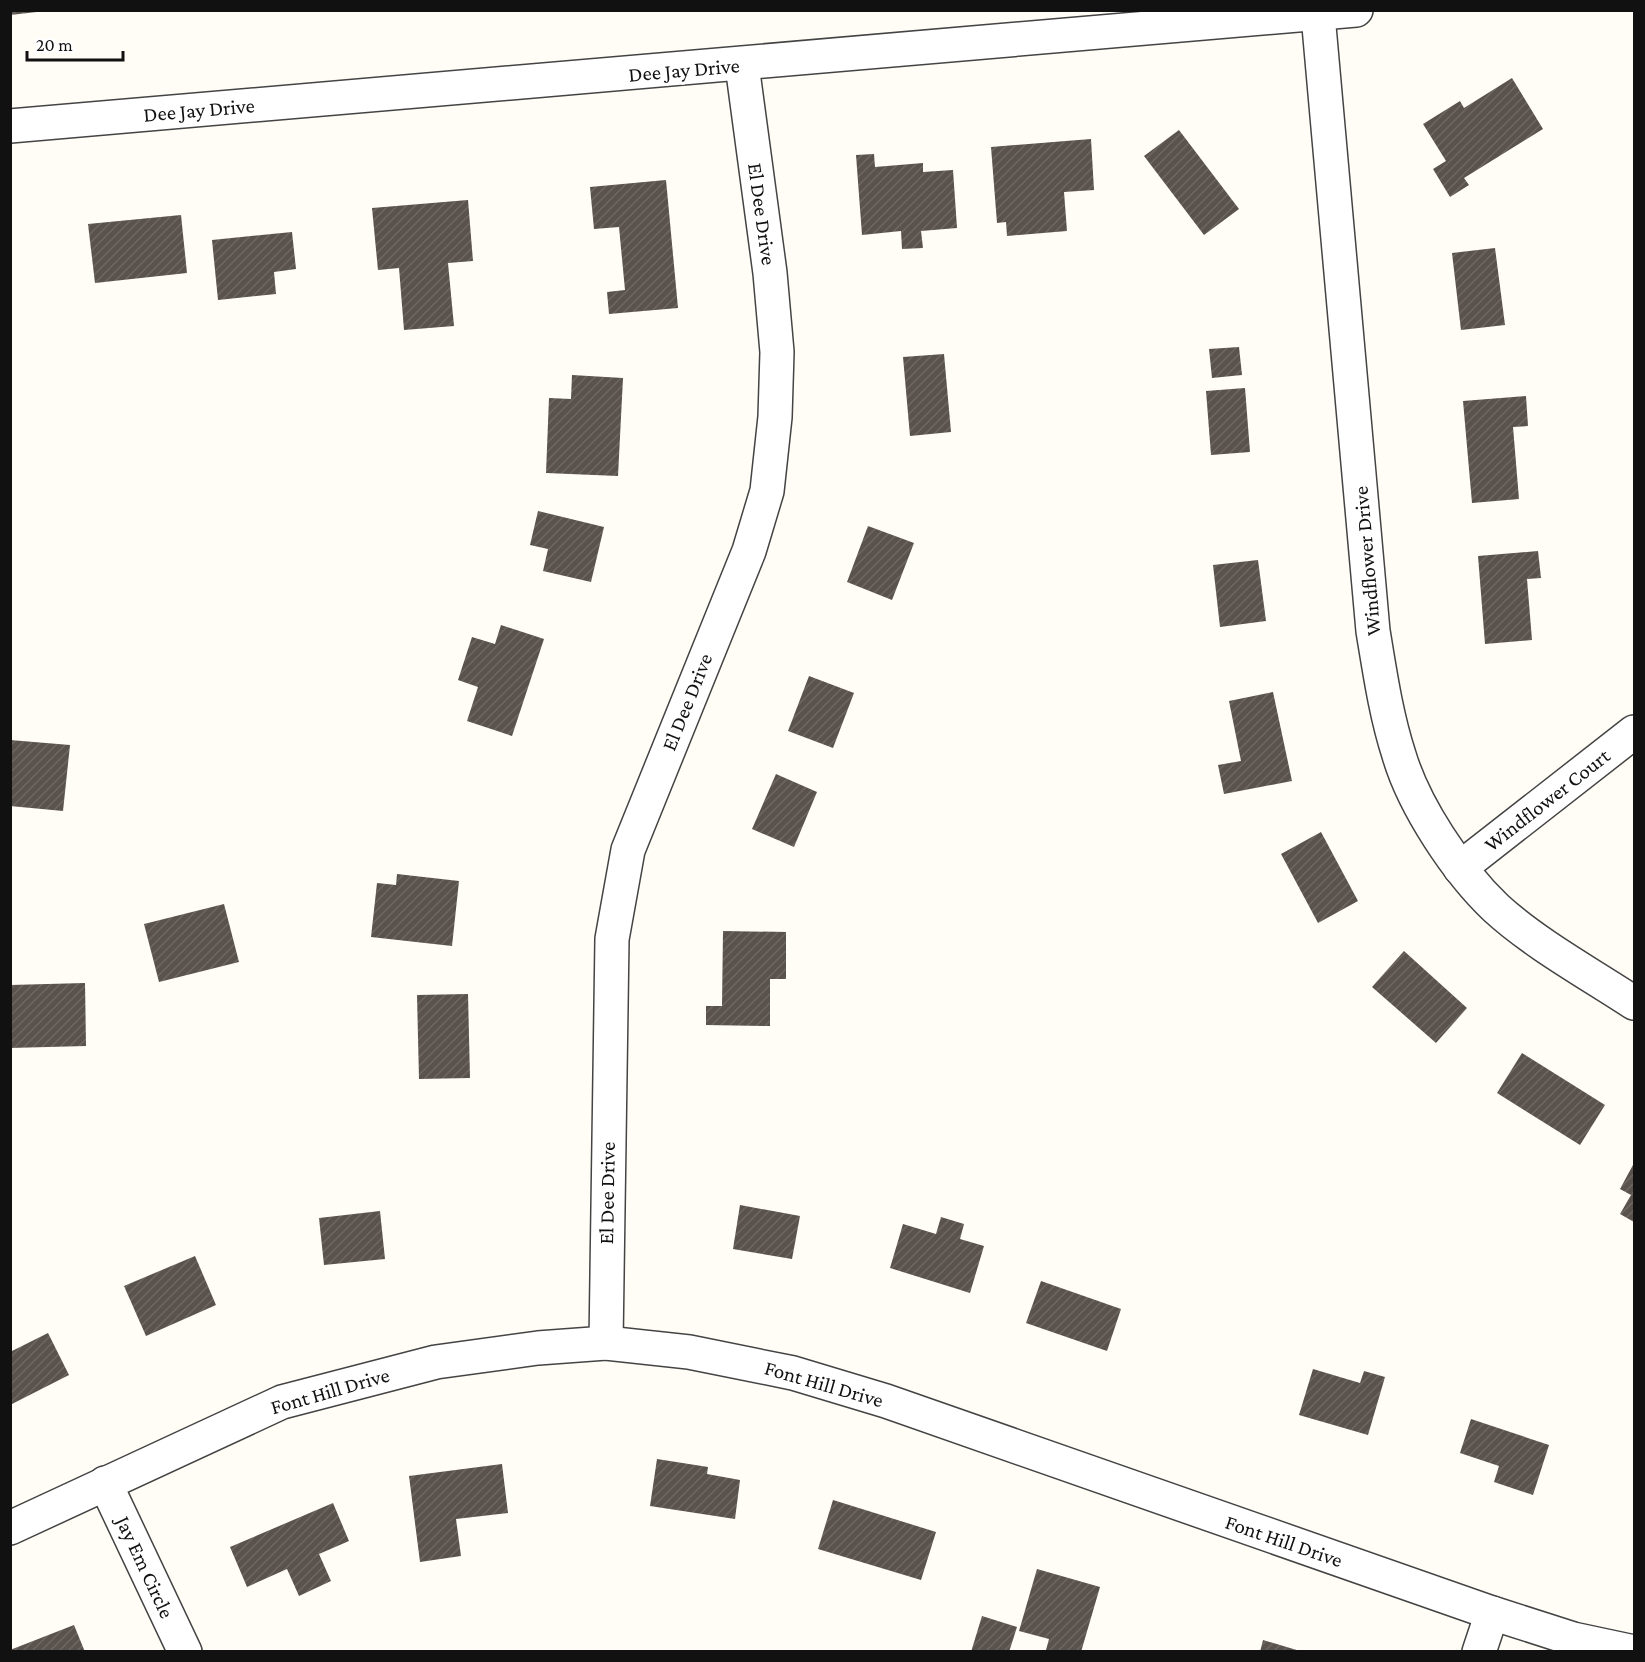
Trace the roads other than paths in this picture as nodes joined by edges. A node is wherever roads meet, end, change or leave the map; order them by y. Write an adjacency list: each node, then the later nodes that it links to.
1 (1356, 10): 2 (street, Dee Jay Drive)
2 (1318, 15): 3 (street, Dee Jay Drive); 6 (street, Windflower Drive)
3 (742, 65): 4 (street, Dee Jay Drive); 8 (street, El Dee Drive)
4 (10, 126)
5 (1635, 732): 6 (street, Windflower Court)
6 (1460, 868): 7 (street, Windflower Drive)
7 (1635, 1003)
8 (606, 1343): 9 (street, Font Hill Drive); 11 (street, Font Hill Drive)
9 (105, 1483): 10 (street, Font Hill Drive); 12 (street, Jay Em Circle)
10 (10, 1528)
11 (1492, 1613): 13 (street); 14 (street, Font Hill Drive)
12 (185, 1652)
13 (1479, 1652)
14 (1634, 1652)

